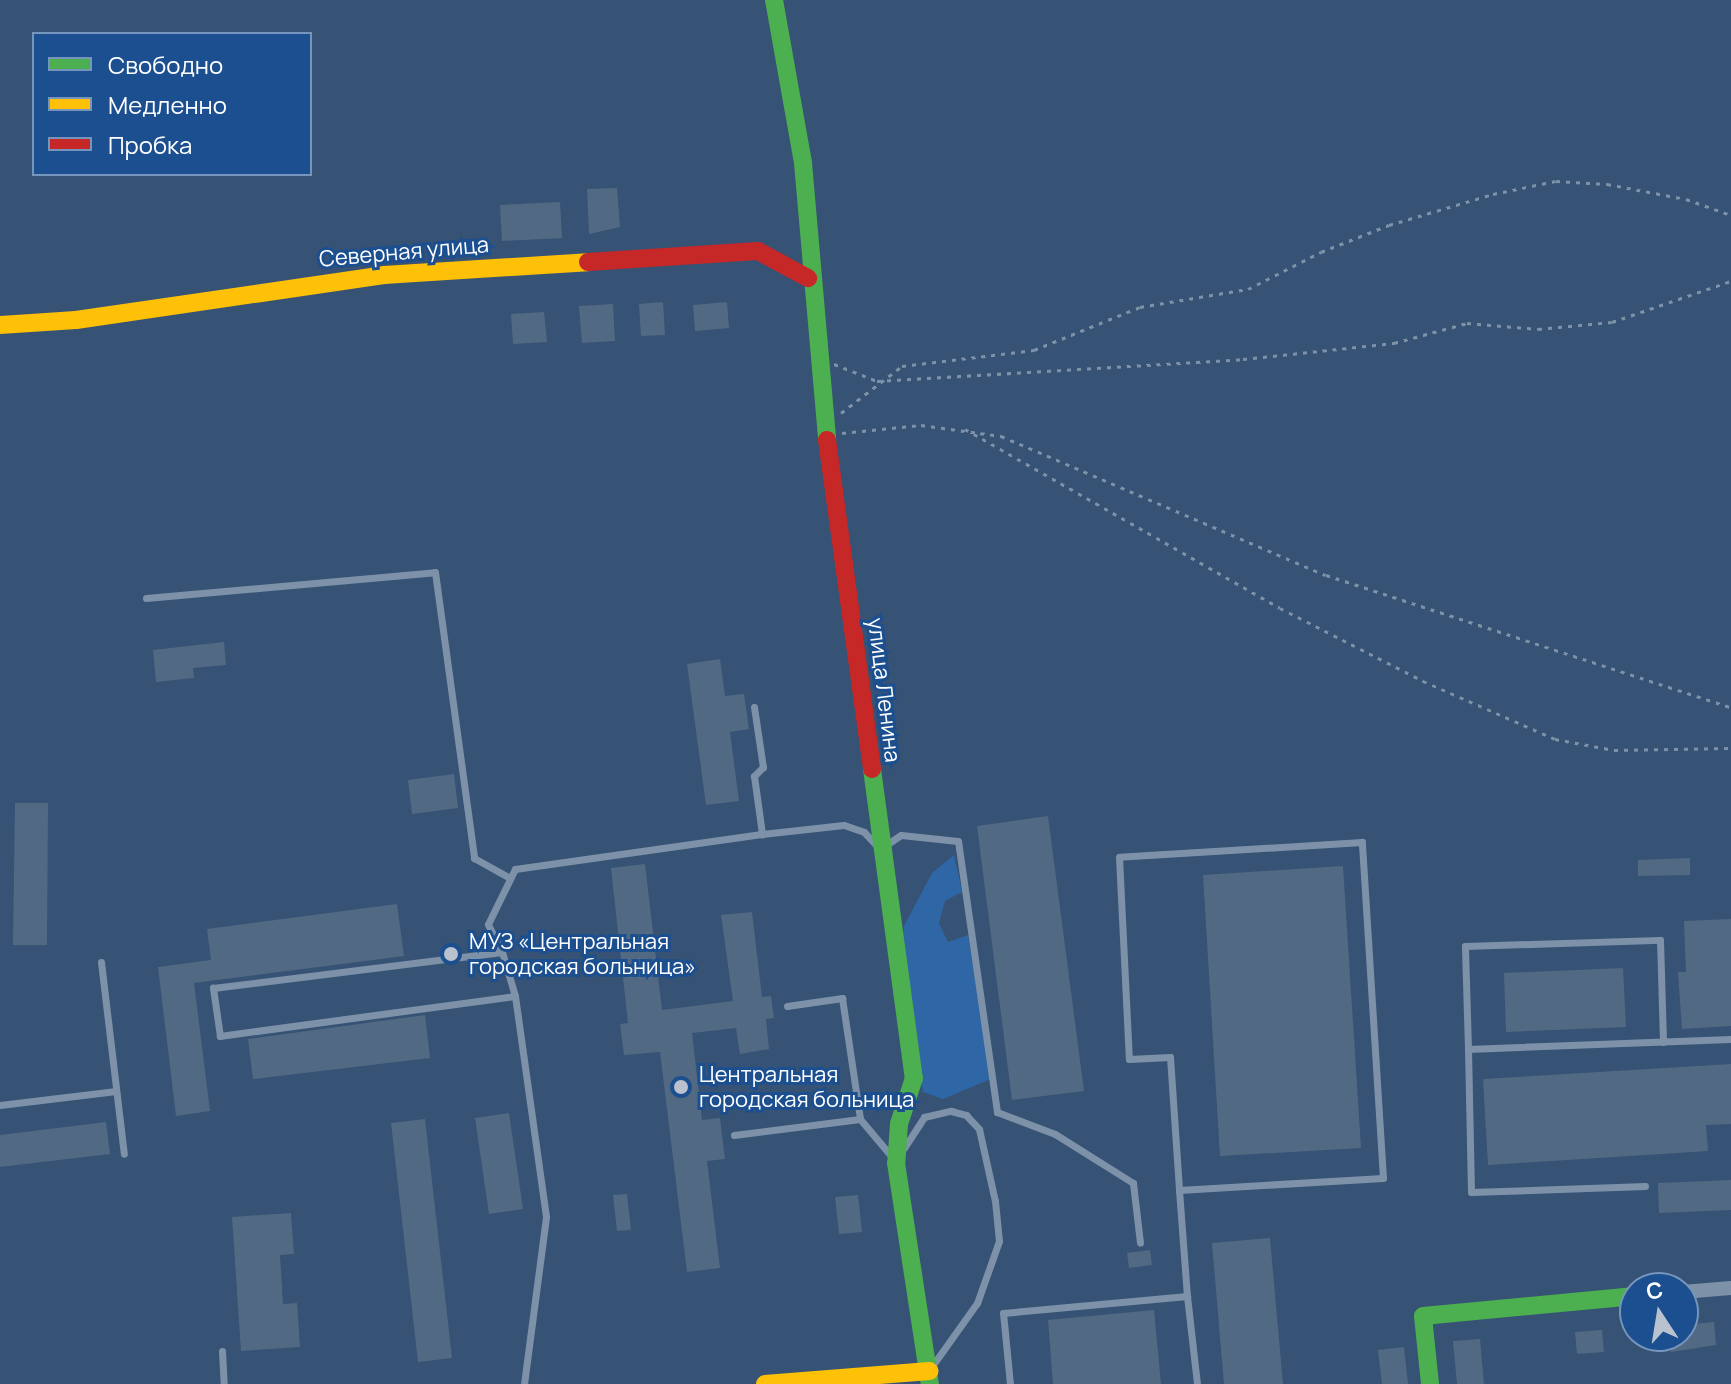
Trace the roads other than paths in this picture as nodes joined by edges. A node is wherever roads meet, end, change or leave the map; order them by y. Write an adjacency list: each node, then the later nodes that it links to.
1 (774, 0): 2 (street, улица Ленина)
2 (808, 278): 3 (street, Северная улица); 7 (street, улица Ленина)
3 (0, 325)
4 (146, 598): 8 (lane)
5 (754, 707): 6 (lane)
6 (762, 834): 7 (lane); 8 (lane)
7 (880, 849): 21 (street, улица Ленина); 24 (lane)
8 (510, 878): 9 (lane)
9 (502, 952): 11 (lane); 11 (lane)
10 (101, 962): 16 (lane)
11 (515, 996): 32 (lane)
12 (787, 1006): 18 (lane)
13 (1731, 1039): 14 (lane)
14 (1663, 1042): 15 (lane); 15 (lane)
15 (1468, 1049): 22 (lane)
16 (116, 1091): 17 (lane); 20 (lane)
17 (0, 1105)
18 (860, 1119): 19 (lane); 21 (lane)
19 (734, 1135)
20 (124, 1154)
21 (896, 1163): 30 (street, улица Ленина); 30 (lane)
22 (1645, 1186)
23 (1179, 1190): 23 (lane); 27 (lane)
24 (1140, 1243)
25 (1731, 1288): 26 (street)
26 (1699, 1291)
27 (1187, 1296): 34 (lane); 35 (lane)
28 (1619, 1298): 36 (street)
29 (222, 1351): 31 (lane)
30 (930, 1378): 33 (street)
31 (224, 1384)
32 (524, 1384)
33 (765, 1384)
34 (1010, 1384)
35 (1197, 1384)
36 (1430, 1384)

